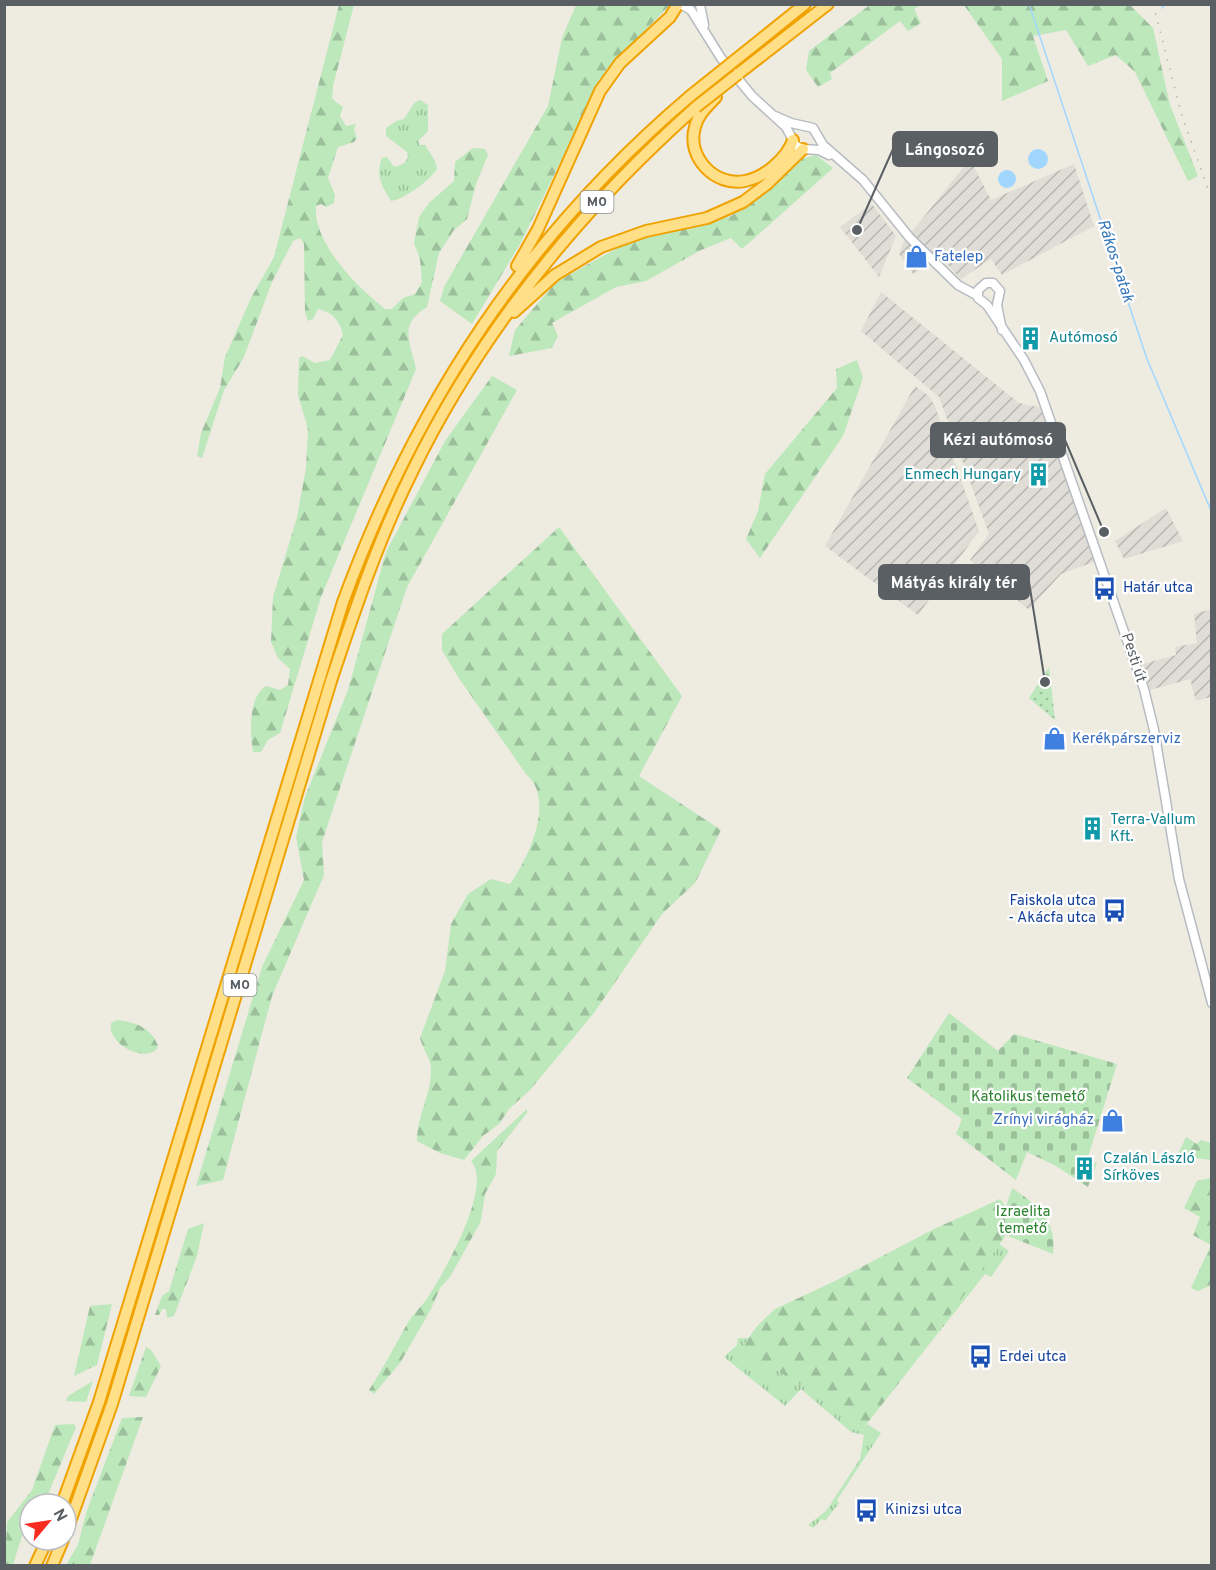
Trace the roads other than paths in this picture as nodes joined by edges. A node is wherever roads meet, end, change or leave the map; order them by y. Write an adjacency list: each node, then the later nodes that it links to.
1 (679, 4): 5 (main road); 14 (highway)
2 (805, 4): 14 (highway, M0, bridge)
3 (828, 4): 7 (highway, M0)
4 (700, 5): 5 (main road); 6 (main road)
5 (691, 10): 6 (main road)
6 (711, 43): 8 (main road)
7 (738, 74): 11 (highway, bridge); 18 (highway, M0, bridge)
8 (775, 116): 9 (main road); 11 (main road)
9 (801, 125): 10 (main road); 11 (main road)
10 (818, 137): 12 (main road); 13 (main road)
11 (793, 139): 12 (main road)
12 (806, 149): 13 (main road); 18 (highway)
13 (842, 161): 15 (main road)
14 (507, 290): 21 (highway, M0)
15 (979, 291): 16 (main road); 17 (main road)
16 (997, 301): 17 (main road); 19 (main road, Pesti út)
17 (987, 305): 19 (main road, Pesti út)
18 (494, 330): 22 (highway, M0)
19 (1002, 330): 20 (main road, Pesti út)
20 (1212, 1003)
21 (66, 1492)
22 (78, 1499)
23 (41, 1552): 25 (highway)
24 (58, 1552): 26 (highway)
25 (35, 1566)
26 (52, 1566)

